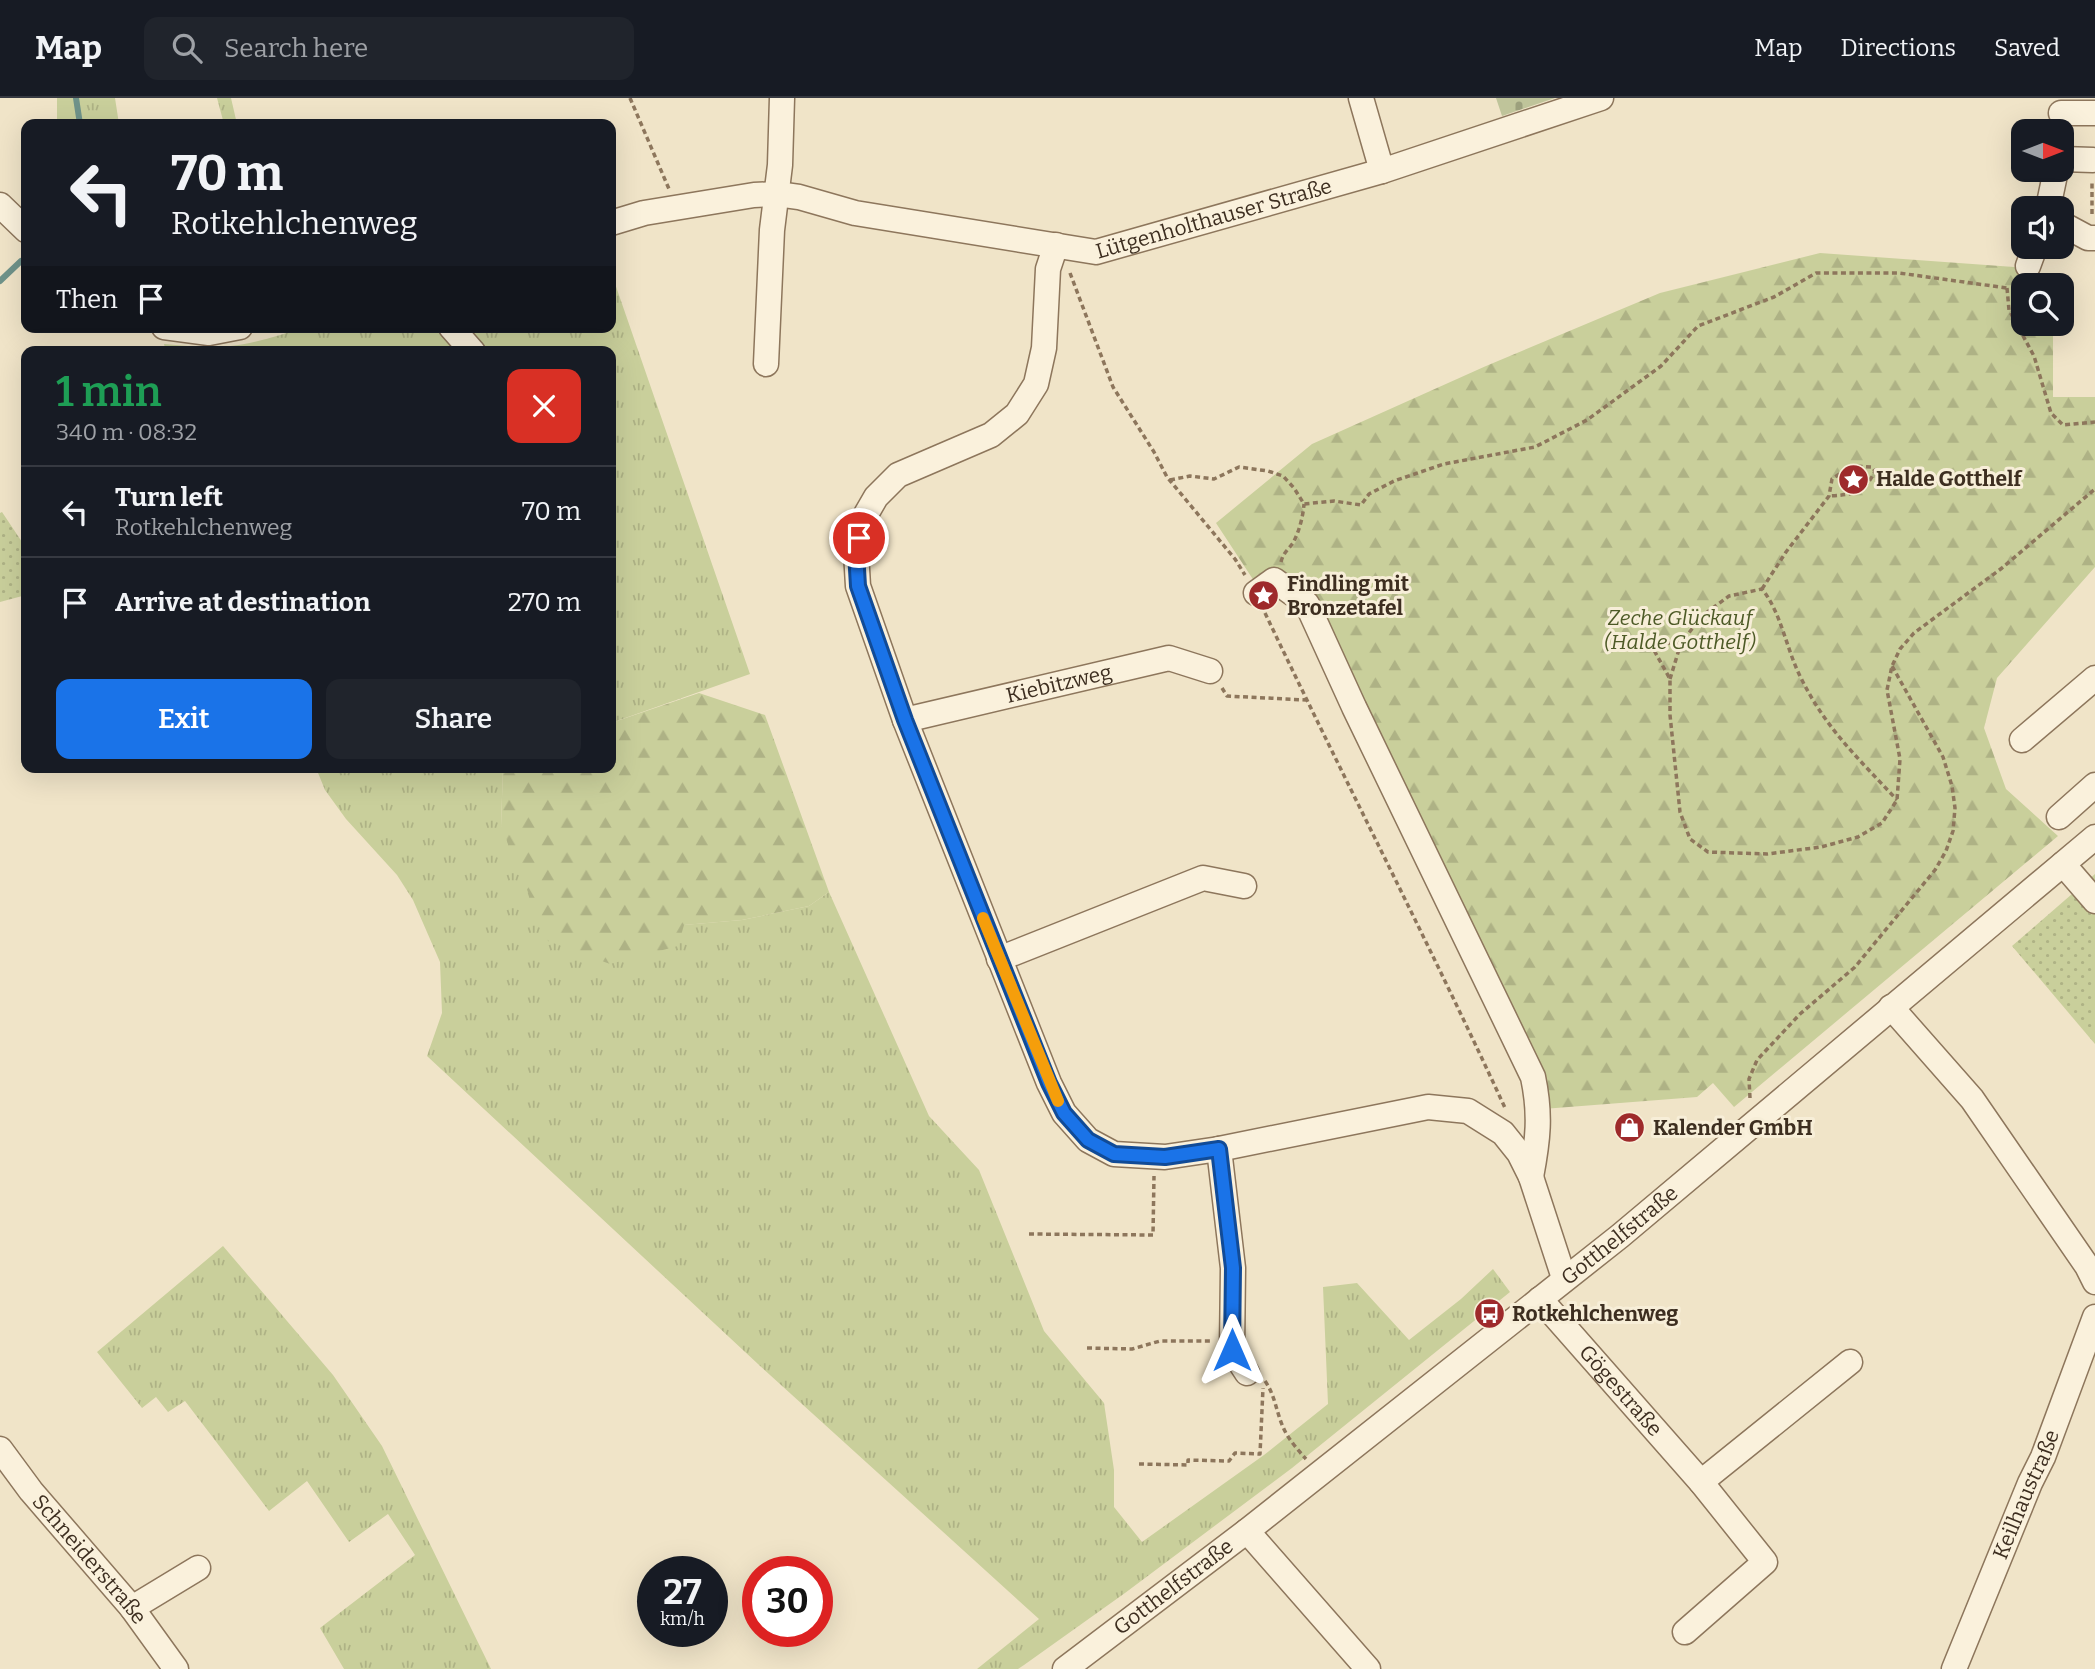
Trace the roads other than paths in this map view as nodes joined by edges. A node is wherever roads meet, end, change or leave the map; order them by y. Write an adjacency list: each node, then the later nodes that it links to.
1 (782, 98): 9 (street)
2 (1361, 98): 8 (street)
3 (1601, 98): 8 (street, Lütgenholthauser Straße)
4 (2095, 113): 5 (street)
5 (2061, 114)
6 (2074, 159): 7 (street)
7 (2093, 160)
8 (1382, 171): 15 (street, Lütgenholthauser Straße)
9 (776, 194): 11 (street, Lütgenholthauser Straße); 15 (street, Lütgenholthauser Straße); 16 (street)
10 (0, 205): 12 (street)
11 (616, 221)
12 (21, 225)
13 (2074, 229): 14 (street)
14 (2093, 238)
15 (1056, 245): 20 (street)
16 (766, 364)
17 (1265, 587): 31 (street)
18 (1210, 671): 20 (street, Kiebitzweg)
19 (2095, 678): 21 (street)
20 (905, 720): 28 (street)
21 (2022, 740)
22 (2095, 785): 23 (street)
23 (2059, 817)
24 (2095, 837): 25 (street, Gotthelfstraße)
25 (2063, 864): 27 (street); 29 (street, Gotthelfstraße)
26 (1244, 886): 28 (street)
27 (2095, 901)
28 (999, 959): 30 (street)
29 (1891, 1007): 32 (street, Gotthelfstraße); 33 (street)
30 (1219, 1149): 31 (street); 37 (street)
31 (1531, 1177): 32 (street)
32 (1564, 1278): 34 (street, Gotthelfstraße)
33 (2095, 1282)
34 (1541, 1299): 39 (street, Gögestraße); 40 (street, Gotthelfstraße)
35 (2095, 1317): 47 (street, Keilhaustraße)
36 (1850, 1362): 39 (street)
37 (1255, 1376)
38 (0, 1449): 42 (street, Schneiderstraße)
39 (1701, 1482): 43 (street, Gögestraße)
40 (1247, 1531): 45 (street, Gotthelfstraße); 46 (street)
41 (198, 1568): 42 (street)
42 (132, 1608): 44 (street, Schneiderstraße)
43 (1685, 1632)
44 (176, 1669)
45 (1065, 1669)
46 (1368, 1669)
47 (1954, 1669)

